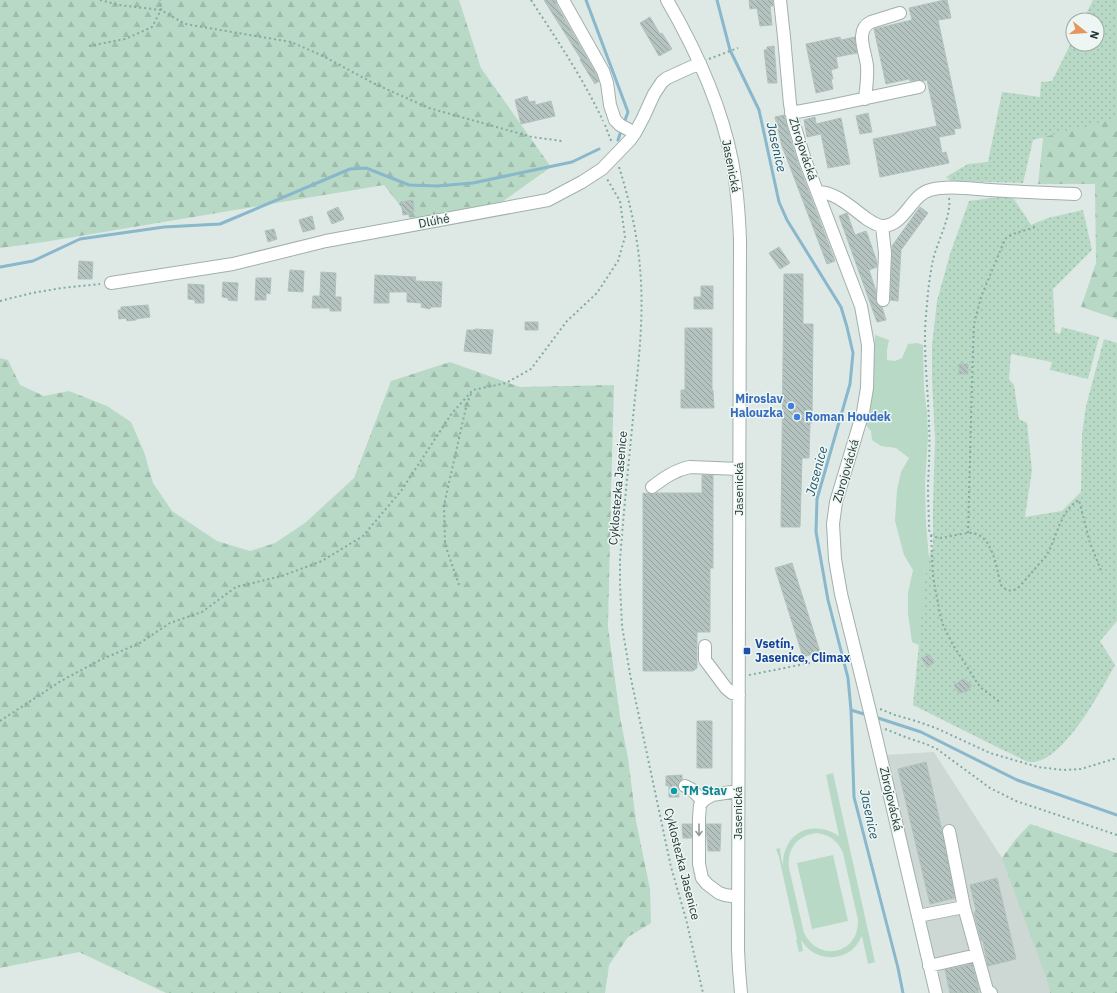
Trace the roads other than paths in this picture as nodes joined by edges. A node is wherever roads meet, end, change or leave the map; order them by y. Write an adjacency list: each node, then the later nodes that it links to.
1 (563, 0): 9 (street)
2 (667, 0): 5 (street, Jasenická)
3 (780, 0): 8 (street, Zbrojovácká)
4 (900, 13): 7 (street)
5 (700, 63): 9 (street, Dlúhé); 15 (street, Jasenická)
6 (919, 87): 7 (street)
7 (865, 99): 8 (street)
8 (791, 113): 10 (street, Zbrojovácká)
9 (628, 129): 13 (street, Dlúhé)
10 (817, 192): 12 (street); 25 (street, Zbrojovácká)
11 (1075, 194): 12 (street)
12 (882, 226): 14 (street)
13 (111, 283)
14 (883, 300)
15 (739, 469): 16 (street); 18 (street, Jasenická)
16 (652, 487)
17 (705, 646): 18 (street)
18 (739, 695): 20 (street, Jasenická)
19 (685, 786): 21 (street)
20 (738, 791): 21 (street); 23 (street, Jasenická)
21 (703, 801): 23 (street, one-way to 23)
22 (949, 831): 24 (street)
23 (738, 897): 28 (street, Jasenická)
24 (964, 907): 25 (street); 26 (street)
25 (918, 916): 27 (street, Zbrojovácká)
26 (977, 955): 27 (street); 30 (street)
27 (929, 966): 29 (street, Zbrojovácká)
28 (741, 993)
29 (936, 993)
30 (991, 993)

